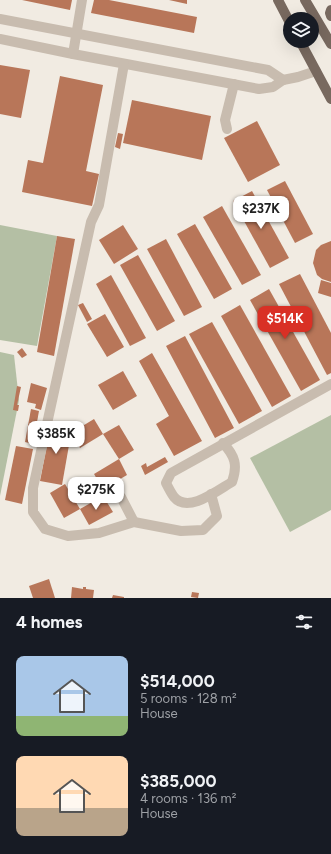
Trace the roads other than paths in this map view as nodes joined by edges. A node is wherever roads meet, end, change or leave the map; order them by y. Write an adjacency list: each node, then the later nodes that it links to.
1 (82, 0): 8 (lane)
2 (278, 0): 5 (main road)
3 (305, 0): 10 (main road)
4 (331, 10): 6 (main road)
5 (284, 12)
6 (331, 16)
7 (0, 19): 8 (lane)
8 (76, 33): 12 (lane); 15 (lane)
9 (0, 39): 12 (lane)
10 (331, 44)
11 (304, 48): 14 (main road)
12 (73, 54): 13 (lane)
13 (124, 64): 16 (lane); 23 (lane)
14 (316, 71): 15 (lane); 17 (main road)
15 (283, 80): 16 (lane)
16 (234, 84): 18 (lane)
17 (331, 99)
18 (227, 130)
19 (331, 384): 20 (lane)
20 (223, 443): 21 (lane); 21 (lane)
21 (211, 494): 23 (lane)
22 (120, 497): 23 (lane)
23 (134, 522)

